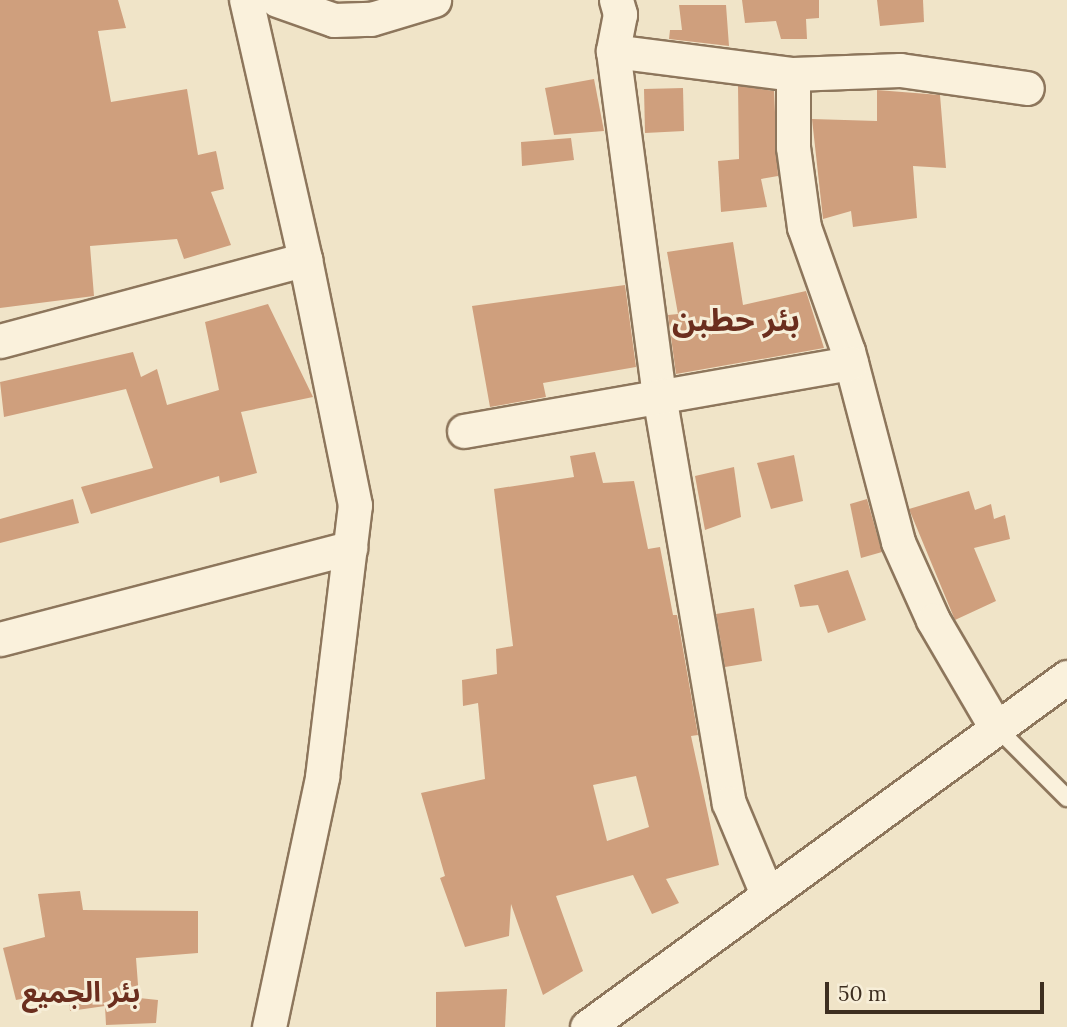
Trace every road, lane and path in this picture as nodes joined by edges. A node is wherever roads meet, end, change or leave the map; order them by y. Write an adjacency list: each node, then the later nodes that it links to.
1 (246, 0): 8 (street)
2 (277, 0): 3 (street)
3 (434, 0)
4 (617, 0): 5 (street)
5 (612, 51): 6 (street); 11 (street)
6 (793, 74): 7 (street); 10 (street)
7 (1027, 88)
8 (305, 259): 9 (street); 13 (street)
9 (0, 341)
10 (851, 363): 11 (street); 16 (street)
11 (659, 395): 12 (street); 18 (street)
12 (464, 431)
13 (350, 548): 14 (street); 19 (street)
14 (0, 639)
15 (1067, 677): 16 (street)
16 (995, 726): 17 (lane); 18 (street)
17 (1067, 798)
18 (767, 894): 20 (street)
19 (269, 1027)
20 (587, 1027)

